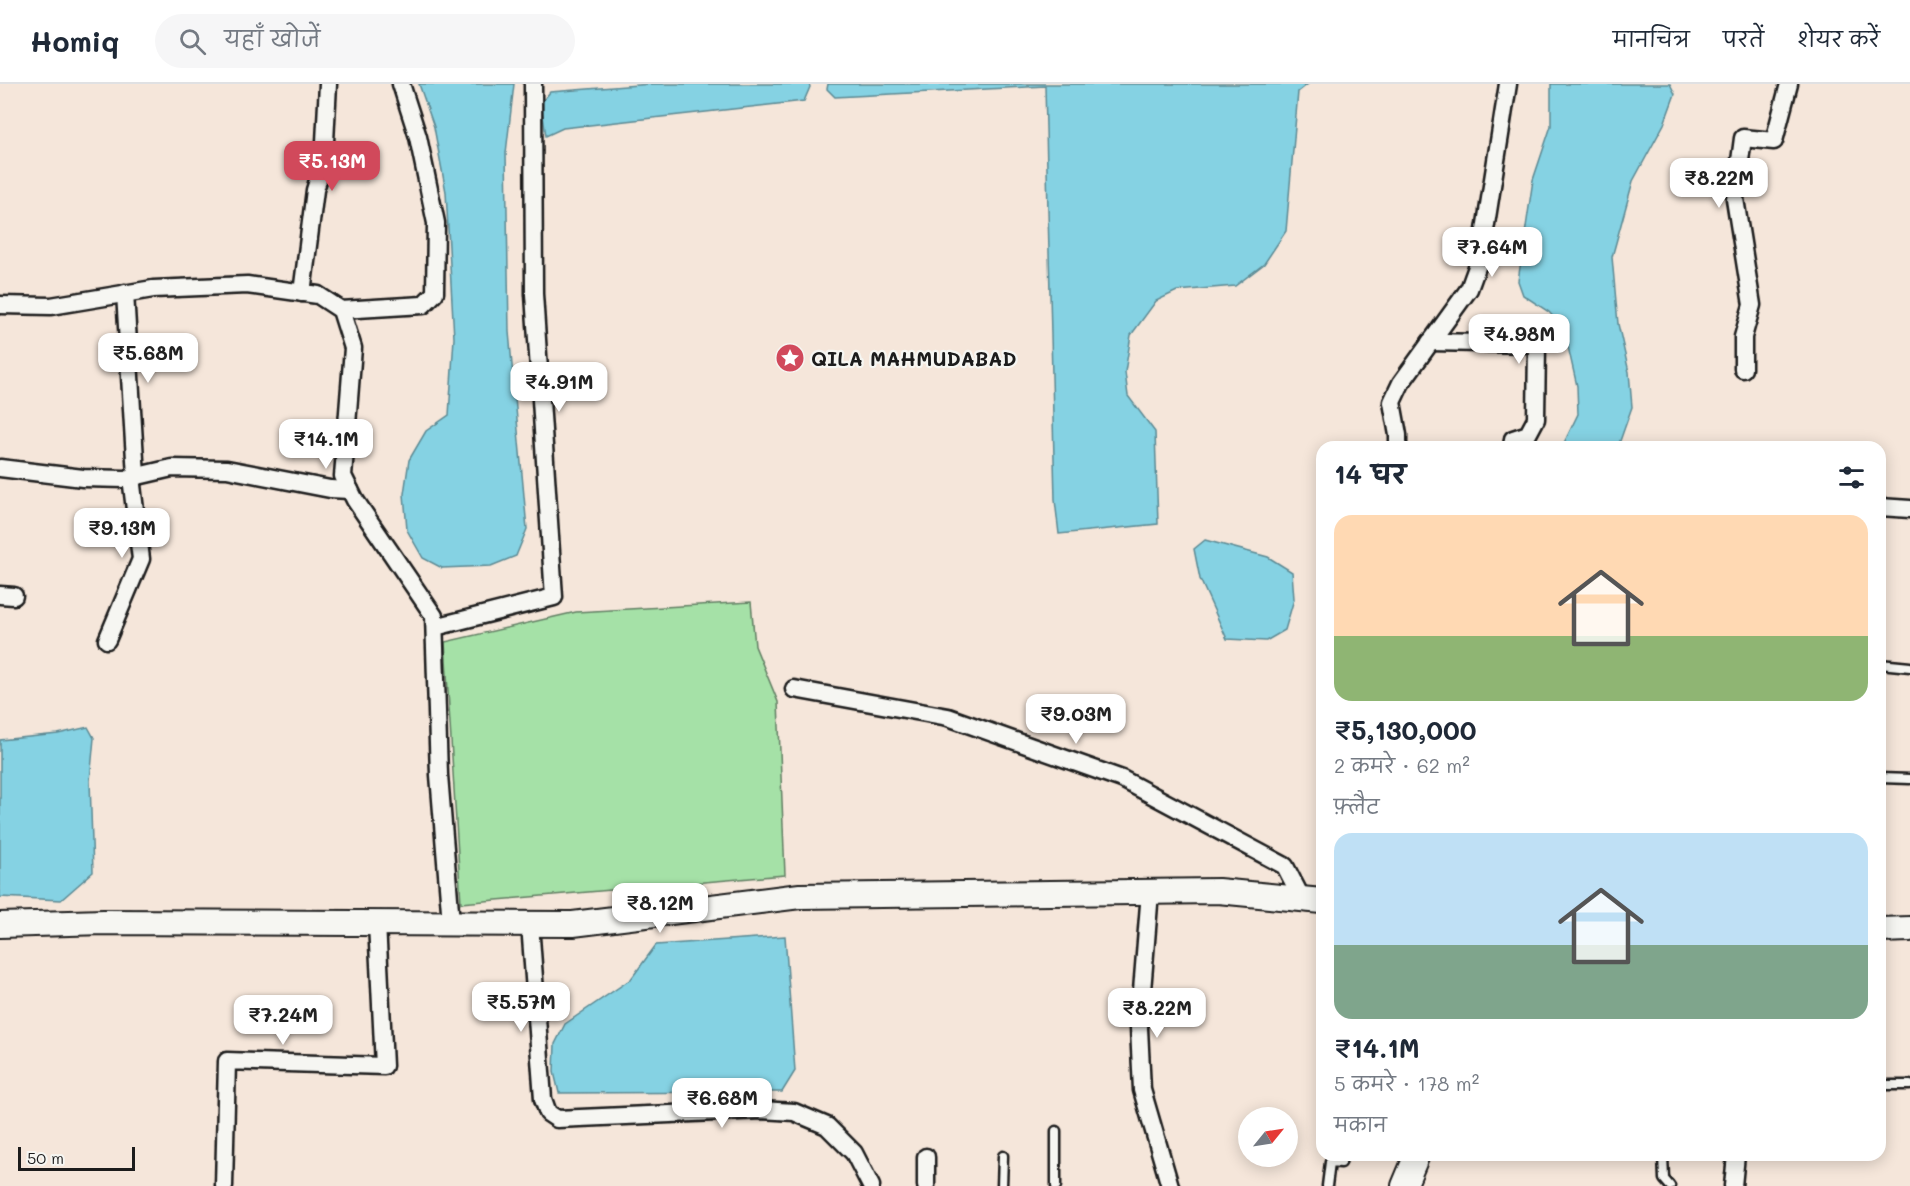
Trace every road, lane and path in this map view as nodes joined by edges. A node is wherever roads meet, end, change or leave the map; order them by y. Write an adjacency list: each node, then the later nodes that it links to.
1 (328, 84): 7 (street)
2 (401, 84): 9 (street)
3 (533, 84): 19 (street)
4 (1508, 84): 10 (street)
5 (1789, 84): 11 (street)
6 (125, 293): 7 (street); 8 (street); 15 (street)
7 (302, 293): 9 (street)
8 (0, 305)
9 (341, 310): 16 (street)
10 (1430, 342): 12 (street); 13 (street)
11 (1743, 369)
12 (1398, 441)
13 (1513, 441)
14 (0, 468): 15 (street)
15 (133, 477): 16 (street); 20 (street)
16 (350, 490): 19 (street)
17 (1886, 507): 18 (street)
18 (1910, 509)
19 (435, 627): 29 (street)
20 (107, 640)
21 (1886, 665): 22 (lane)
22 (1910, 667)
23 (794, 689): 27 (street)
24 (1886, 778): 25 (lane)
25 (1910, 779)
26 (1150, 892): 27 (main road); 30 (main road); 48 (street)
27 (1312, 900)
28 (377, 923): 29 (main road); 31 (main road); 43 (street)
29 (451, 924): 30 (main road)
30 (530, 924): 44 (street)
31 (0, 925)
32 (1910, 929): 33 (main road)
33 (1886, 930)
34 (1886, 1085): 35 (lane)
35 (1910, 1085)
36 (1056, 1131): 47 (lane)
37 (1003, 1156): 46 (lane)
38 (926, 1157): 45 (street)
39 (1341, 1161): 49 (lane)
40 (1414, 1161): 50 (main road)
41 (1663, 1161): 51 (lane)
42 (1735, 1161): 52 (street)
43 (224, 1186)
44 (871, 1186)
45 (926, 1186)
46 (1002, 1186)
47 (1056, 1186)
48 (1170, 1186)
49 (1327, 1186)
50 (1404, 1186)
51 (1670, 1186)
52 (1733, 1186)

